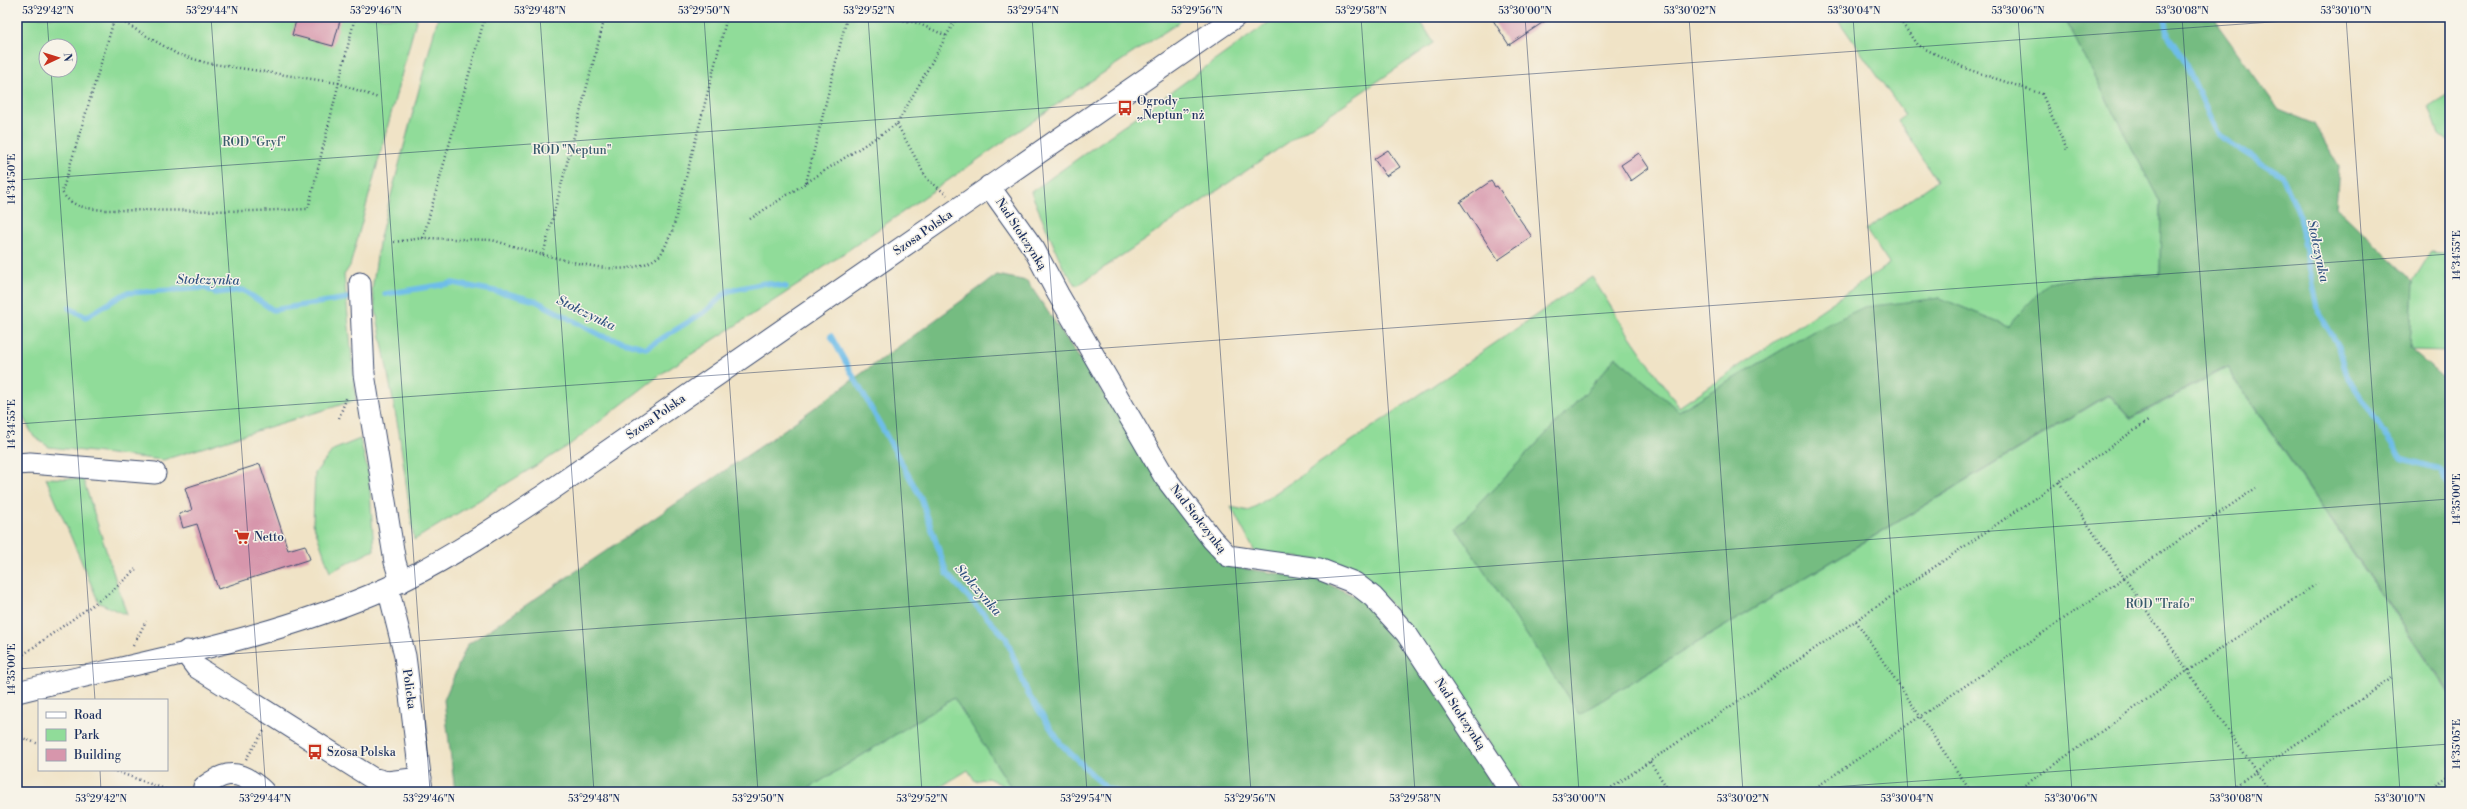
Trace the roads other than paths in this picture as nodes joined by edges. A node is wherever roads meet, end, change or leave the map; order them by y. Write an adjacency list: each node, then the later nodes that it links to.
1 (1235, 17): 2 (street, Szosa Polska)
2 (990, 186): 6 (street, Szosa Polska); 12 (street, Nad Stołczynką)
3 (360, 283): 6 (street, Policka)
4 (17, 464): 5 (street)
5 (155, 473)
6 (394, 585): 7 (street, Szosa Polska); 9 (street, Policka)
7 (187, 651): 8 (street, Szosa Polska); 9 (street)
8 (17, 692)
9 (422, 785)
10 (203, 792): 11 (street)
11 (264, 792)
12 (1511, 792)

